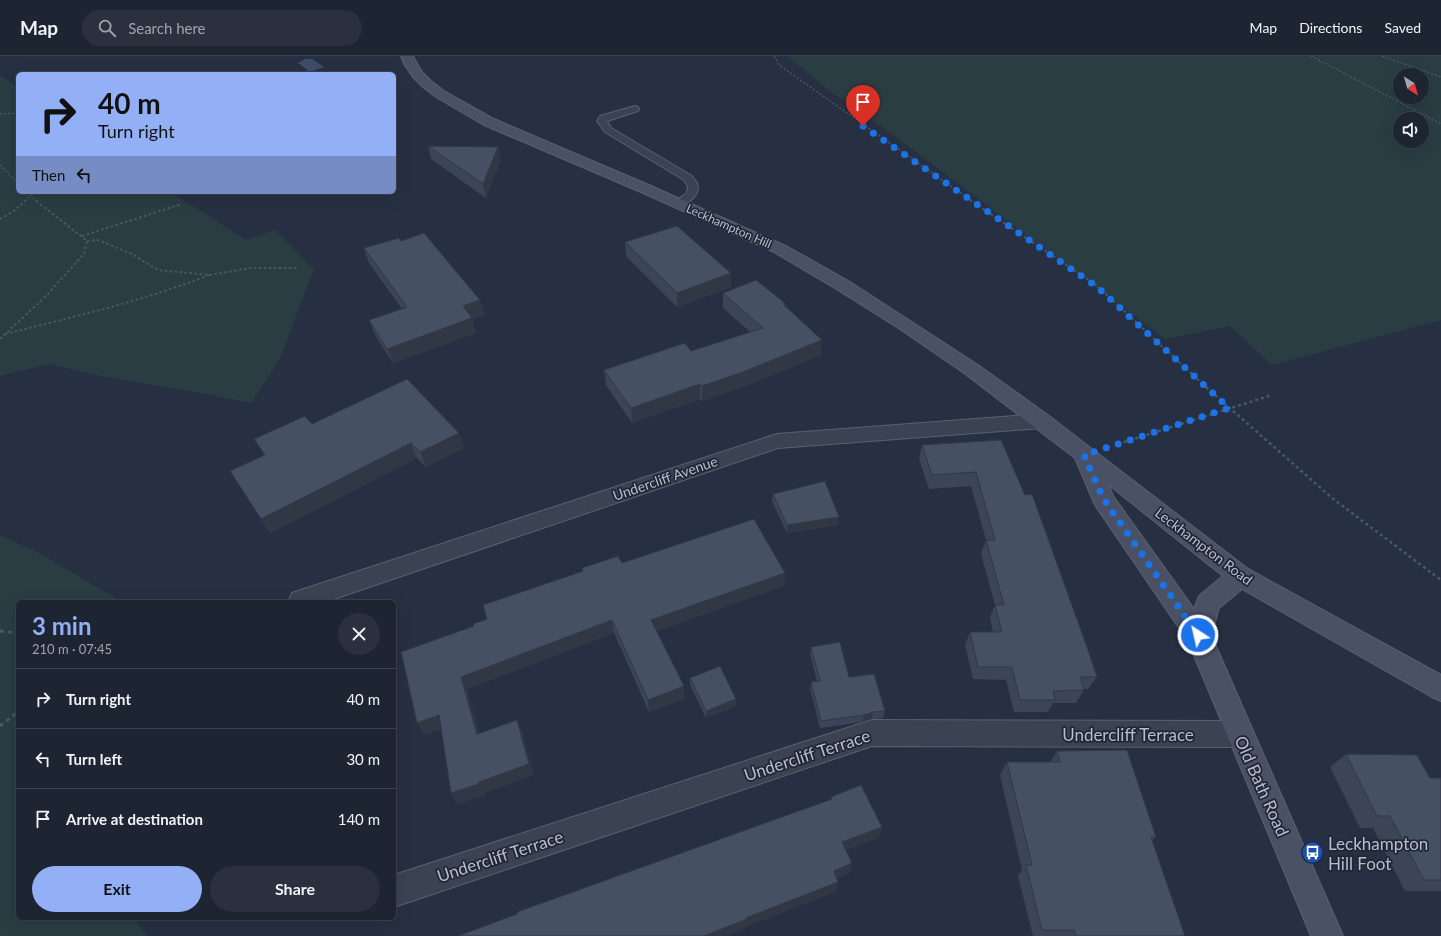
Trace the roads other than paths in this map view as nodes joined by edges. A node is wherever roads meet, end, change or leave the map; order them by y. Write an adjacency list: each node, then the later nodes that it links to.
1 (407, 56): 3 (street, Leckhampton Hill)
2 (635, 109): 3 (lane)
3 (678, 203): 4 (street, Leckhampton Hill)
4 (1042, 421): 5 (street, Leckhampton Road); 7 (street, Undercliff Avenue)
5 (1084, 455): 6 (street, Leckhampton Road); 8 (street, Old Bath Road)
6 (1240, 576): 8 (street); 9 (street, Leckhampton Road)
7 (301, 600)
8 (1198, 635): 10 (street, Old Bath Road)
9 (1441, 689)
10 (1239, 734): 11 (street, Undercliff Terrace); 12 (street, Old Bath Road)
11 (396, 891)
12 (1328, 936)

